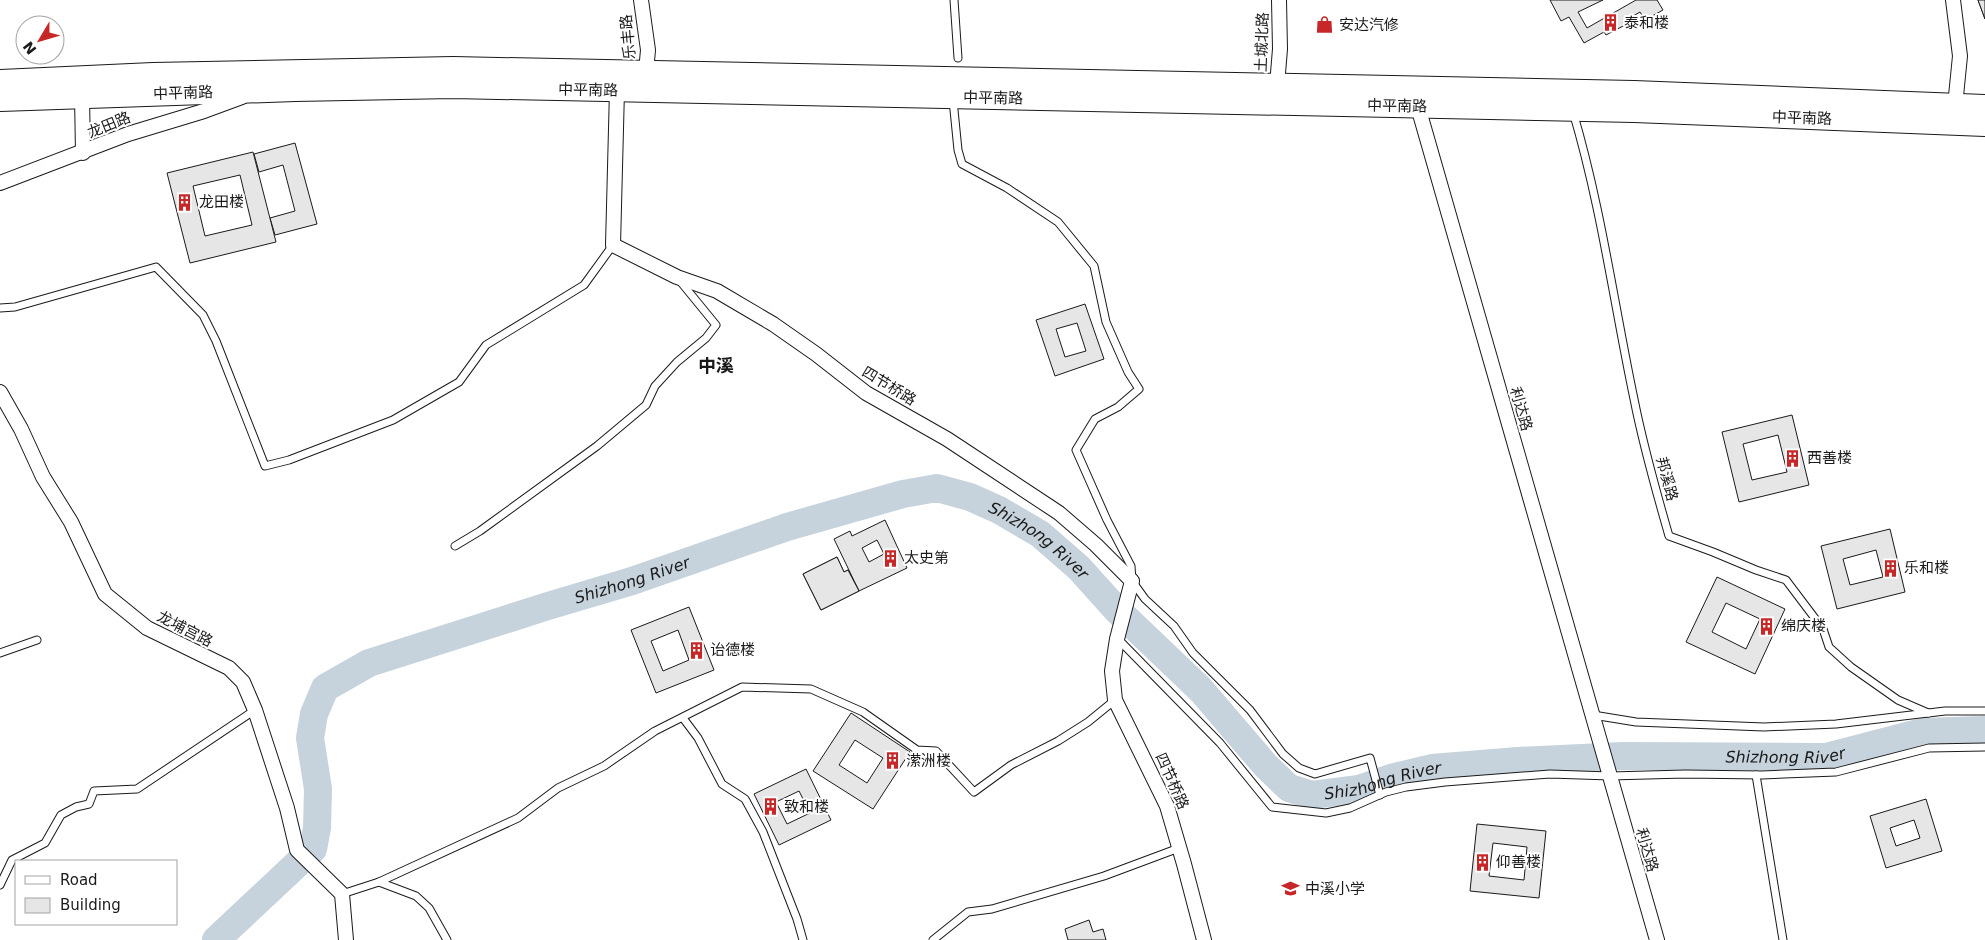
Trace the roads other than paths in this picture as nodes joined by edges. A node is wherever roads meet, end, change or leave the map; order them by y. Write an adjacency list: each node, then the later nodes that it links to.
1 (641, 0): 6 (street, 乐丰路)
2 (954, 0): 5 (lane)
3 (1279, 0): 8 (street, 土城北路)
4 (1953, 0): 14 (street)
5 (958, 58)
6 (646, 72): 7 (highway); 8 (highway)
7 (0, 80)
8 (1276, 85): 14 (highway)
9 (617, 90): 10 (highway, 中平南路); 12 (highway, 中平南路); 21 (street)
10 (260, 91): 11 (highway, 中平南路); 19 (street, 龙田路)
11 (82, 96): 13 (highway, 中平南路); 19 (street)
12 (953, 97): 16 (highway, 中平南路); 26 (lane)
13 (0, 100)
14 (1955, 106): 15 (highway)
15 (1985, 106)
16 (1418, 107): 17 (highway, 中平南路); 35 (street, 利达路)
17 (1572, 110): 18 (highway, 中平南路); 33 (lane, 邦溪路)
18 (1985, 126)
19 (83, 153): 20 (street, 龙田路)
20 (0, 183)
21 (612, 245): 22 (street, 四节桥路); 23 (lane)
22 (676, 277): 25 (lane); 26 (street, 四节桥路)
23 (0, 308)
24 (0, 392): 31 (street, 龙埔宫路)
25 (455, 546)
26 (1132, 582): 27 (street, 四节桥路); 39 (lane)
27 (1117, 639): 30 (street, 四节桥路); 39 (lane)
28 (37, 640): 29 (lane)
29 (0, 653)
30 (1115, 700): 34 (lane); 40 (street, 四节桥路)
31 (255, 710): 42 (lane); 43 (street, 龙埔宫路)
32 (1985, 711): 33 (lane)
33 (1928, 713): 35 (lane)
34 (683, 718): 41 (lane); 47 (lane)
35 (1594, 718): 37 (street, 利达路)
36 (1985, 747): 38 (lane)
37 (1608, 772): 38 (lane); 39 (lane); 50 (street, 利达路)
38 (1756, 775): 51 (lane)
39 (1380, 794)
40 (1179, 848): 44 (lane); 49 (street, 四节桥路)
41 (379, 882): 43 (lane); 46 (lane)
42 (0, 885)
43 (342, 894): 45 (street)
44 (940, 937): 48 (lane)
45 (346, 940)
46 (447, 940)
47 (803, 940)
48 (933, 940)
49 (1204, 940)
50 (1656, 940)
51 (1783, 940)

